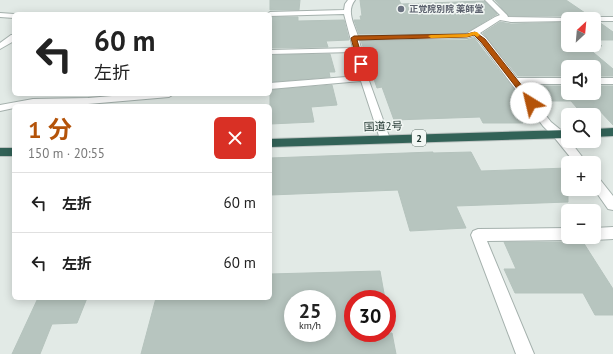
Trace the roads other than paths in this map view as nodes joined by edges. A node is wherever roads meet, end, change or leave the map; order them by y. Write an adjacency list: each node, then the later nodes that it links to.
1 (352, 0): 3 (street)
2 (488, 0): 7 (street)
3 (346, 12): 5 (street); 13 (street)
4 (0, 14): 6 (street)
5 (272, 14)
6 (12, 16)
7 (496, 18): 10 (street); 11 (street)
8 (601, 19): 9 (street)
9 (613, 19)
10 (561, 20)
11 (475, 33): 13 (street); 18 (street)
12 (12, 38): 14 (street)
13 (354, 38): 15 (street)
14 (0, 47)
15 (358, 50): 16 (street); 17 (street)
16 (272, 52)
17 (364, 78): 22 (street); 32 (street)
18 (516, 81): 19 (street); 29 (street)
19 (561, 81)
20 (601, 81): 21 (street)
21 (613, 81)
22 (272, 86)
23 (142, 96): 24 (street)
24 (89, 100): 25 (street)
25 (22, 104)
26 (12, 106): 27 (street)
27 (0, 108)
28 (613, 132): 30 (highway)
29 (561, 133)
30 (601, 133)
31 (561, 134): 32 (highway, 国道2号 / 2)
32 (385, 139): 33 (highway, 国道2号 / 2)
33 (272, 143)
34 (0, 152): 35 (highway)
35 (12, 152)
36 (601, 189): 37 (street)
37 (613, 205)
38 (561, 234): 41 (street)
39 (601, 234): 40 (street)
40 (613, 234)
41 (525, 354)

